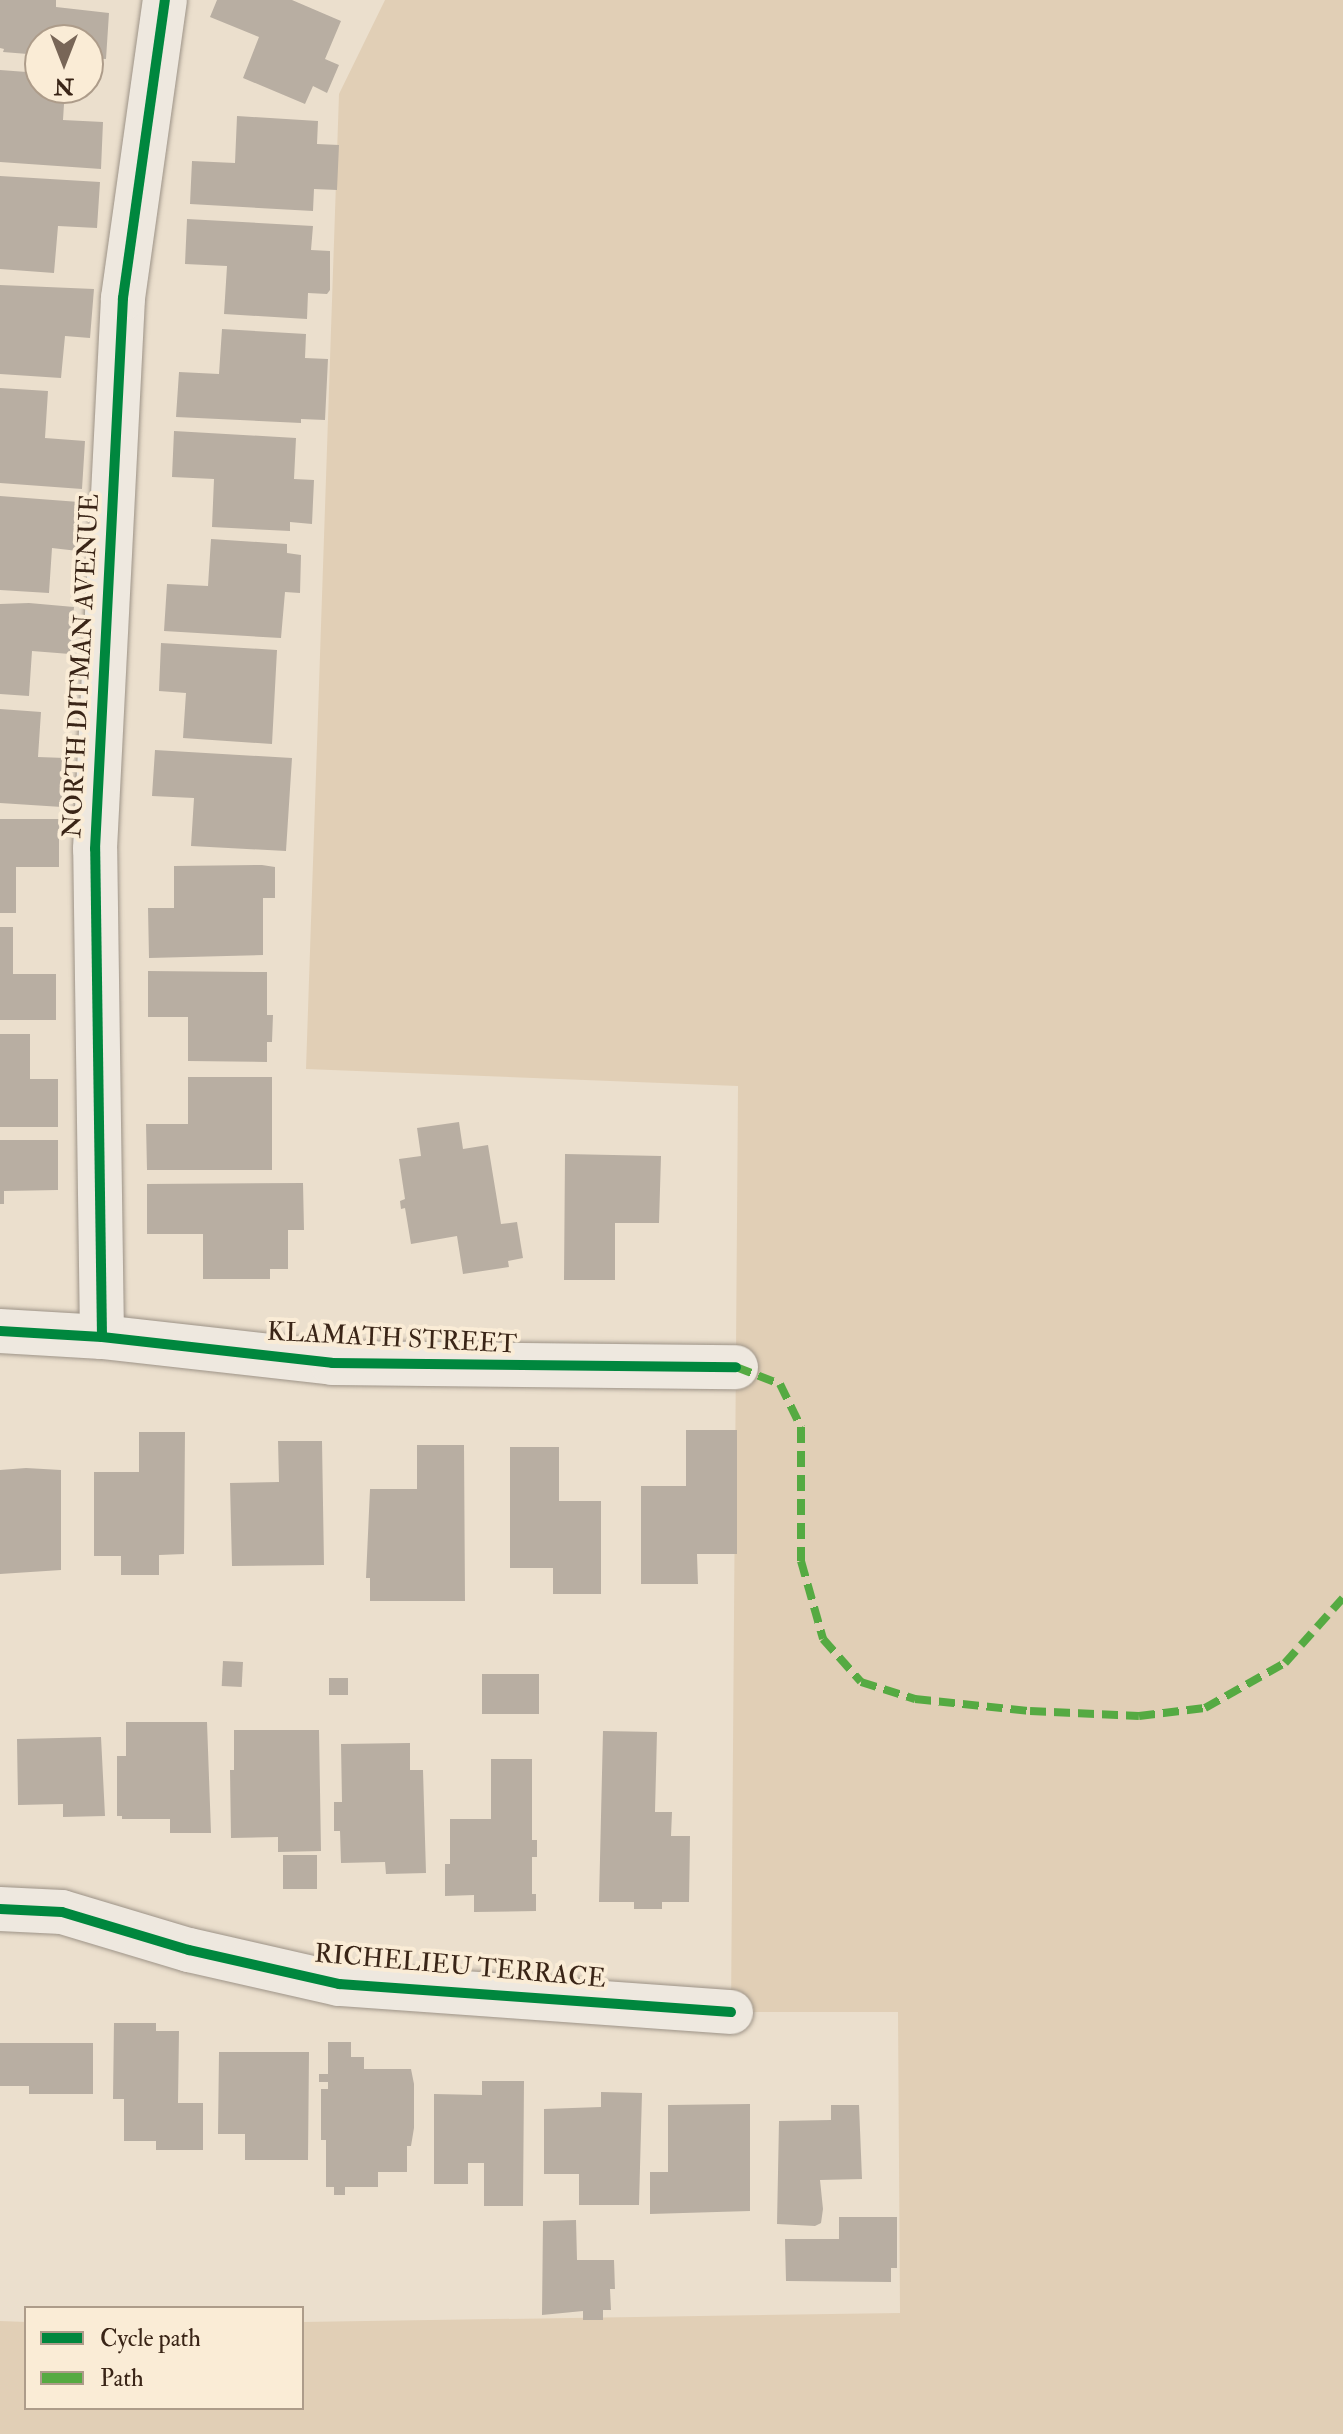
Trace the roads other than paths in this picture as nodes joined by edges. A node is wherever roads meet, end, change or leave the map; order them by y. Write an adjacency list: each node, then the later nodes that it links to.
1 (165, 0): 3 (street, NORTH DITMAN AVENUE)
2 (0, 1331): 3 (street, KLAMATH STREET)
3 (102, 1337): 4 (street, KLAMATH STREET)
4 (736, 1367)
5 (0, 1909): 6 (street, RICHELIEU TERRACE)
6 (731, 2012)

